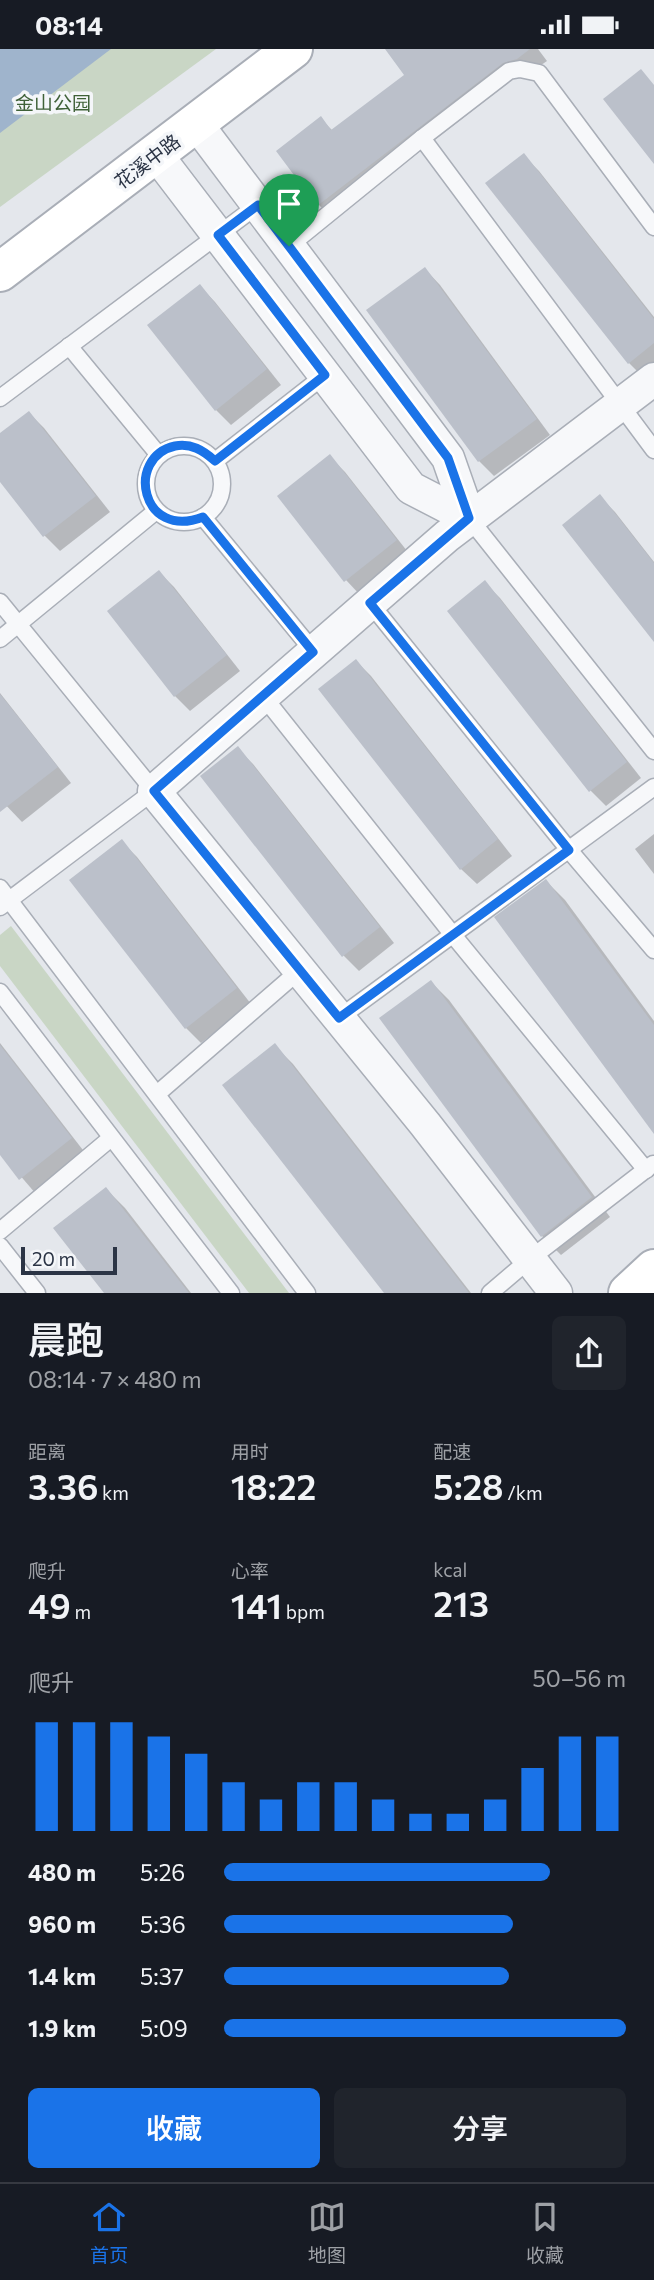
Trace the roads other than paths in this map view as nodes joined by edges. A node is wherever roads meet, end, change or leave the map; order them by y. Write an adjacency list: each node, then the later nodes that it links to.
1 (293, 49): 2 (street, 花溪中路)
2 (196, 123): 4 (street, 花溪中路); 5 (street)
3 (422, 138): 6 (lane); 8 (lane); 14 (lane)
4 (156, 154): 7 (street); 9 (street, 花溪中路)
5 (258, 205): 7 (lane); 8 (street)
6 (654, 227)
7 (218, 235): 10 (lane); 11 (street)
8 (289, 246): 20 (street)
9 (0, 272)
10 (69, 346): 13 (lane); 16 (lane)
11 (325, 375): 17 (lane); 20 (street)
12 (654, 379): 14 (street)
13 (0, 398)
14 (620, 404): 15 (lane); 20 (street)
15 (654, 450)
16 (158, 454): 17 (lane); 18 (lane)
17 (215, 461): 19 (lane)
18 (156, 511): 19 (lane); 23 (lane)
19 (203, 517): 25 (lane)
20 (469, 518): 22 (street); 27 (lane)
21 (0, 602): 23 (lane)
22 (370, 603): 25 (street); 30 (lane)
23 (18, 624): 24 (lane); 29 (lane)
24 (0, 639)
25 (313, 652): 26 (street)
26 (263, 696): 29 (street); 32 (lane)
27 (654, 751)
28 (654, 787): 30 (lane)
29 (154, 791): 31 (lane); 34 (street)
30 (569, 850): 32 (lane); 33 (lane)
31 (3, 898): 37 (lane)
32 (453, 935): 36 (lane); 39 (lane)
33 (654, 950)
34 (300, 970): 36 (street); 37 (lane)
35 (0, 992): 38 (lane)
36 (339, 1018): 42 (street)
37 (157, 1094): 46 (lane)
38 (111, 1138): 40 (lane); 45 (lane)
39 (650, 1167): 42 (lane)
40 (0, 1231)
41 (0, 1246): 44 (lane)
42 (530, 1259): 47 (lane); 48 (street)
43 (654, 1269): 49 (street)
44 (37, 1293)
45 (231, 1293)
46 (307, 1293)
47 (490, 1293)
48 (556, 1293)
49 (628, 1293)

